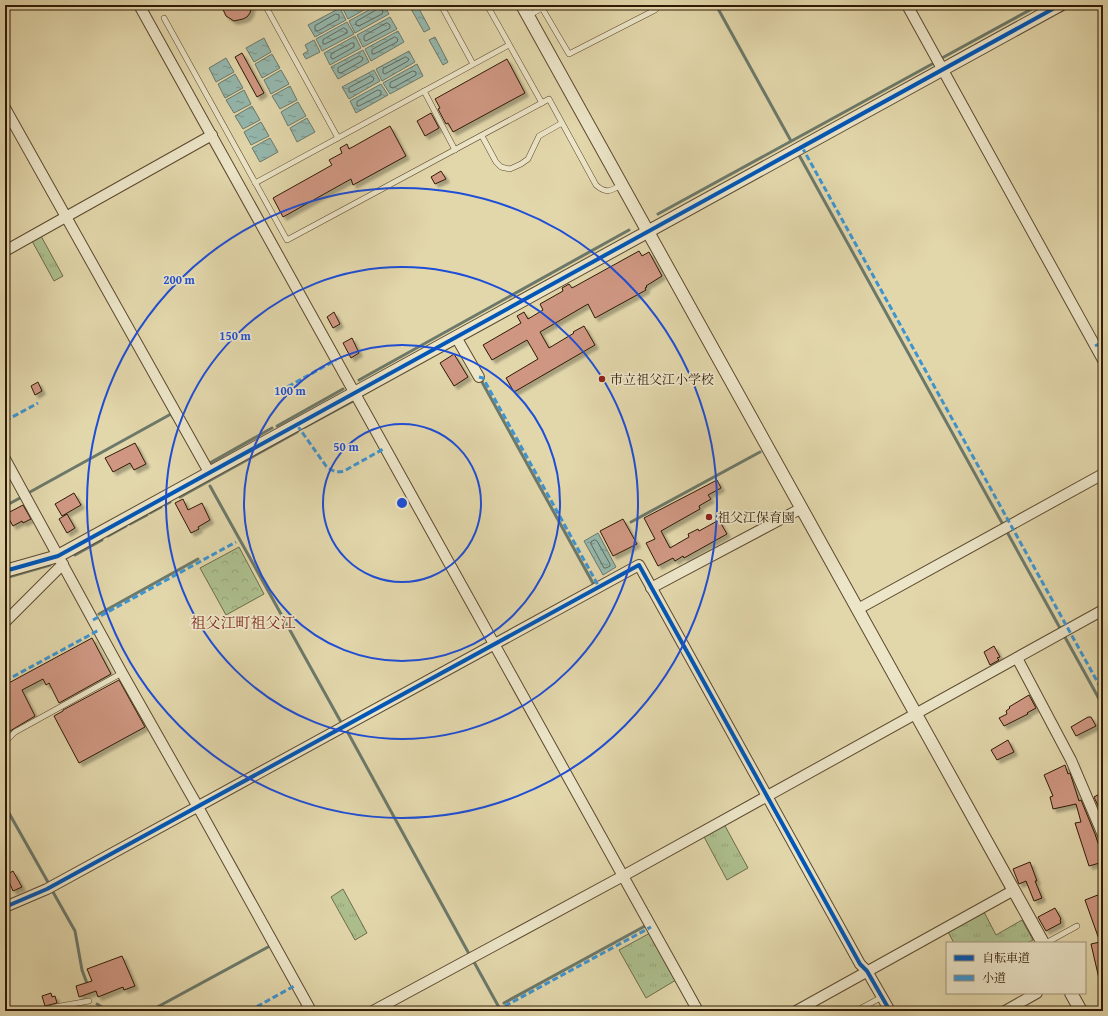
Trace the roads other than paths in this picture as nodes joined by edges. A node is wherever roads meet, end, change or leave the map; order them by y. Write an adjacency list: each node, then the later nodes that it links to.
1 (139, 5): 17 (street)
2 (265, 5): 19 (lane)
3 (441, 5): 11 (lane)
4 (487, 5): 10 (lane)
5 (660, 5): 8 (lane)
6 (907, 5): 12 (street)
7 (1060, 5): 12 (street)
8 (525, 10): 22 (street)
9 (164, 18): 21 (lane)
10 (509, 45): 11 (lane); 14 (lane)
11 (473, 64): 13 (lane)
12 (942, 70): 24 (street); 27 (street)
13 (424, 91): 19 (lane); 20 (lane)
14 (542, 103): 16 (lane); 18 (lane)
15 (5, 108): 23 (street)
16 (562, 124): 18 (lane); 22 (lane)
17 (212, 135): 23 (street); 29 (street)
18 (482, 136): 20 (lane)
19 (338, 138): 21 (lane)
20 (456, 150): 21 (lane)
21 (255, 183)
22 (621, 185): 24 (street)
23 (65, 217): 25 (street); 31 (street)
24 (647, 232): 26 (street); 33 (street)
25 (5, 251)
26 (456, 337): 28 (street); 29 (street)
27 (1103, 360)
28 (479, 376)
29 (354, 393): 31 (street); 40 (street)
30 (5, 459): 34 (street)
31 (209, 472): 34 (street)
32 (1103, 474): 37 (street)
33 (802, 508): 36 (street); 37 (street)
34 (60, 560): 35 (street); 39 (street); 42 (street)
35 (5, 571)
36 (651, 588): 40 (street); 45 (street)
37 (858, 609): 43 (street)
38 (1103, 610): 41 (street)
39 (5, 622)
40 (494, 646): 46 (street); 48 (street)
41 (1017, 658): 43 (street); 47 (street)
42 (122, 673): 44 (lane); 46 (street)
43 (916, 713): 45 (street); 49 (street)
44 (5, 742)
45 (767, 796): 48 (street); 54 (street)
46 (198, 807): 50 (street); 60 (street)
47 (1103, 835)
48 (623, 876): 61 (street); 62 (street)
49 (1014, 890): 52 (street); 54 (street)
50 (5, 907)
51 (1077, 926): 53 (lane)
52 (1044, 942)
53 (1047, 942)
54 (867, 971): 57 (street); 63 (street)
55 (1035, 994): 66 (street)
56 (1072, 994): 67 (street)
57 (882, 997): 64 (lane); 65 (street)
58 (89, 1001): 59 (lane)
59 (40, 1011)
60 (311, 1011)
61 (373, 1011)
62 (698, 1011)
63 (796, 1011)
64 (856, 1011)
65 (890, 1011)
66 (1005, 1011)
67 (1081, 1011)

